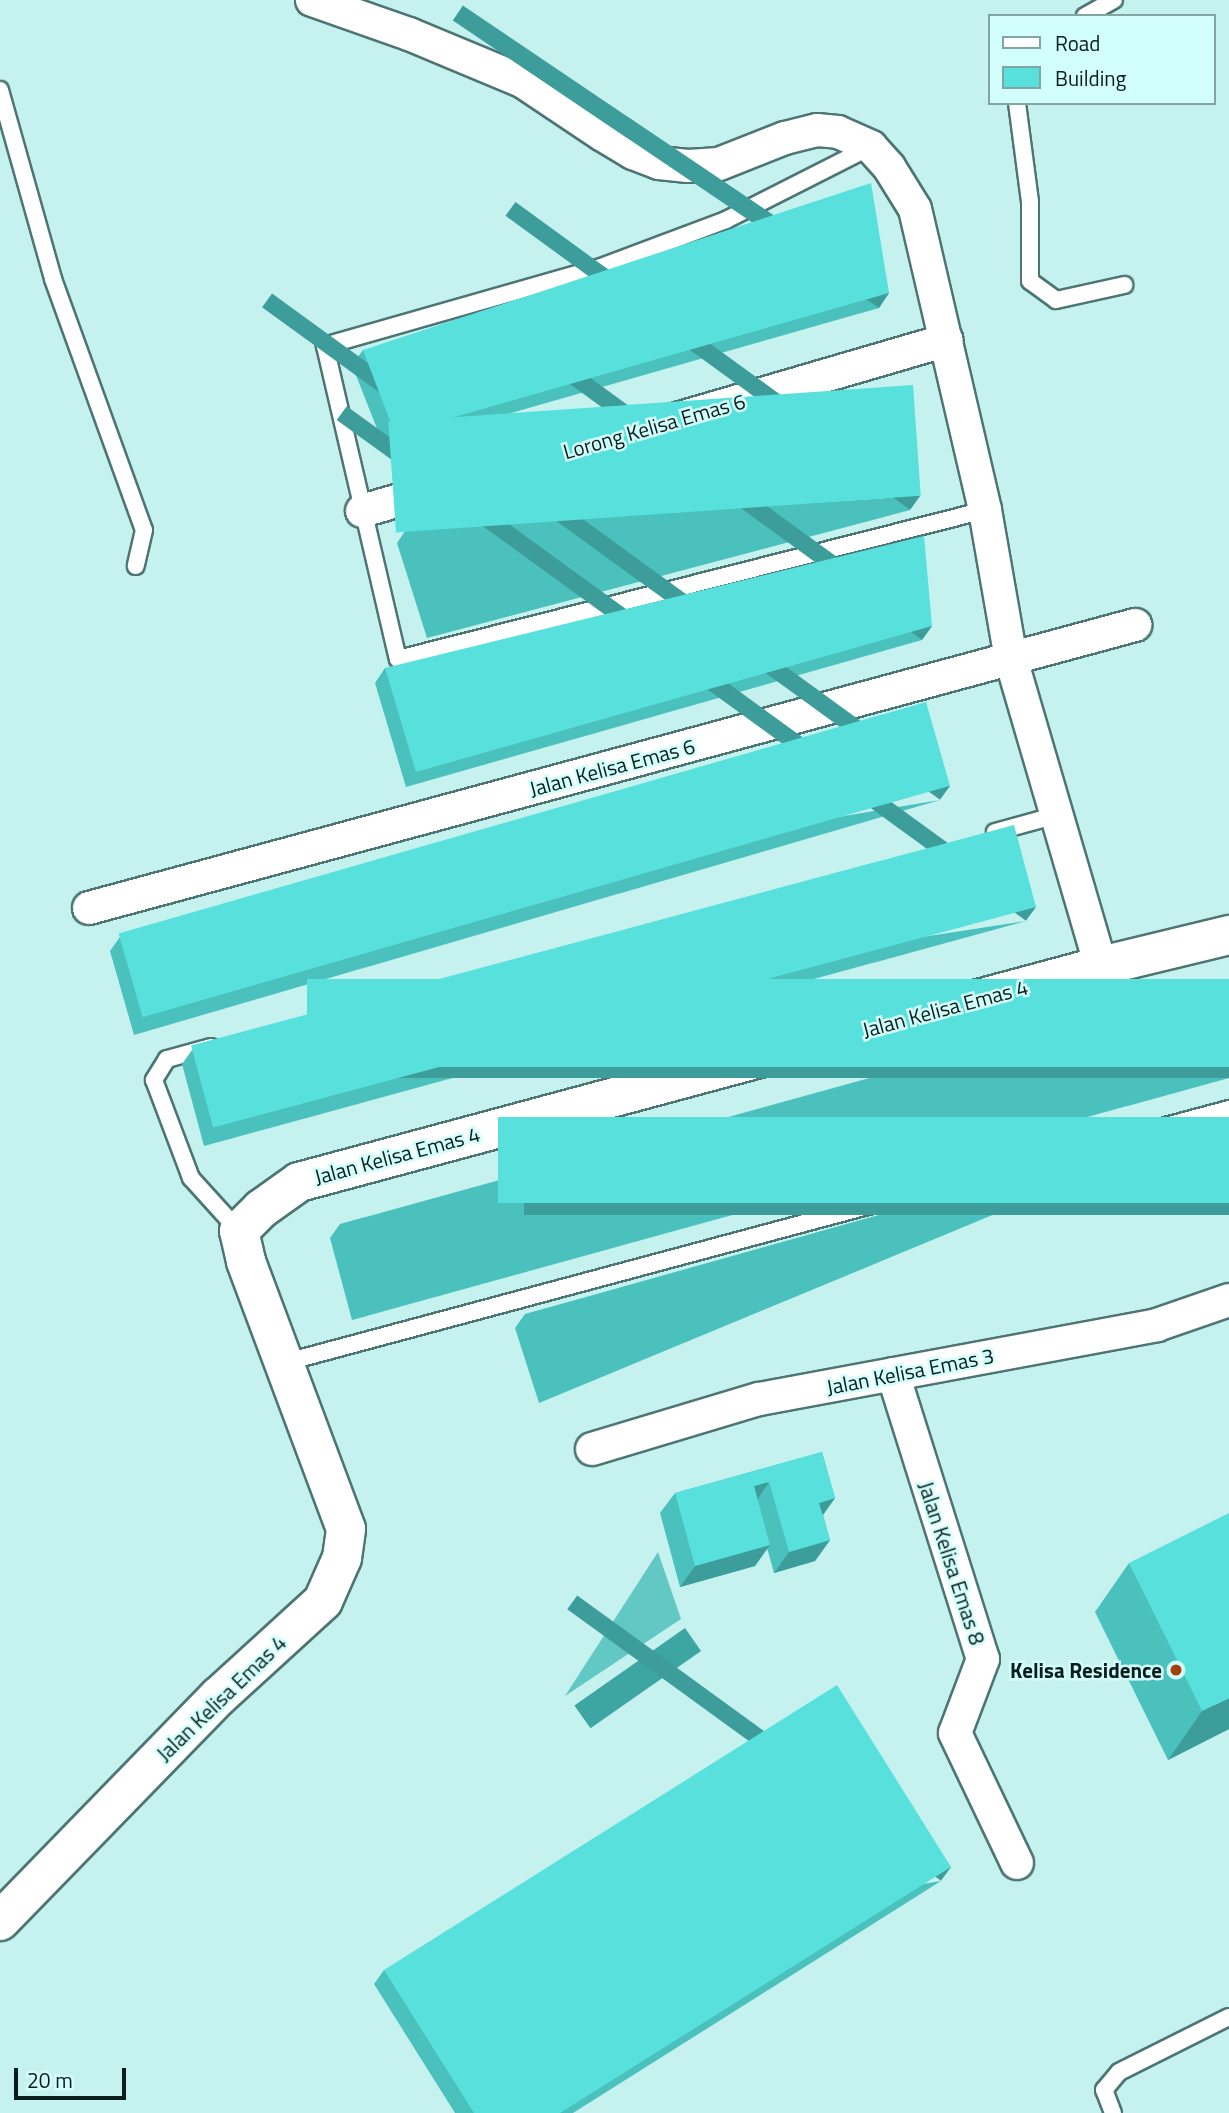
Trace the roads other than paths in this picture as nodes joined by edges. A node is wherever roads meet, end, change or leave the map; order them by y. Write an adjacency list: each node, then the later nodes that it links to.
1 (312, 0): 7 (street)
2 (1114, 0): 3 (lane)
3 (1090, 14)
4 (0, 90): 6 (lane)
5 (1017, 105): 8 (lane)
6 (6, 133): 12 (lane)
7 (872, 147): 9 (street); 11 (lane)
8 (1124, 285)
9 (947, 340): 10 (street); 11 (street, Lorong Kelisa Emas 6)
10 (985, 510): 11 (lane); 14 (street)
11 (362, 511)
12 (136, 566)
13 (1135, 625): 14 (street, Jalan Kelisa Emas 6)
14 (1011, 659): 15 (street); 17 (street, Jalan Kelisa Emas 6)
15 (1057, 815): 16 (lane); 19 (street)
16 (976, 838)
17 (89, 908)
18 (1229, 935): 19 (street, Jalan Kelisa Emas 4)
19 (1101, 966): 22 (street, Jalan Kelisa Emas 4)
20 (221, 1044): 22 (lane)
21 (1229, 1109): 24 (lane)
22 (239, 1231): 24 (street, Jalan Kelisa Emas 4)
23 (1229, 1300): 25 (street, Jalan Kelisa Emas 3)
24 (284, 1363): 28 (street, Jalan Kelisa Emas 4)
25 (892, 1374): 26 (street, Jalan Kelisa Emas 3); 27 (street, Jalan Kelisa Emas 8)
26 (592, 1449)
27 (1017, 1863)
28 (0, 1921)
29 (1229, 2017): 30 (lane)
30 (1113, 2113)

